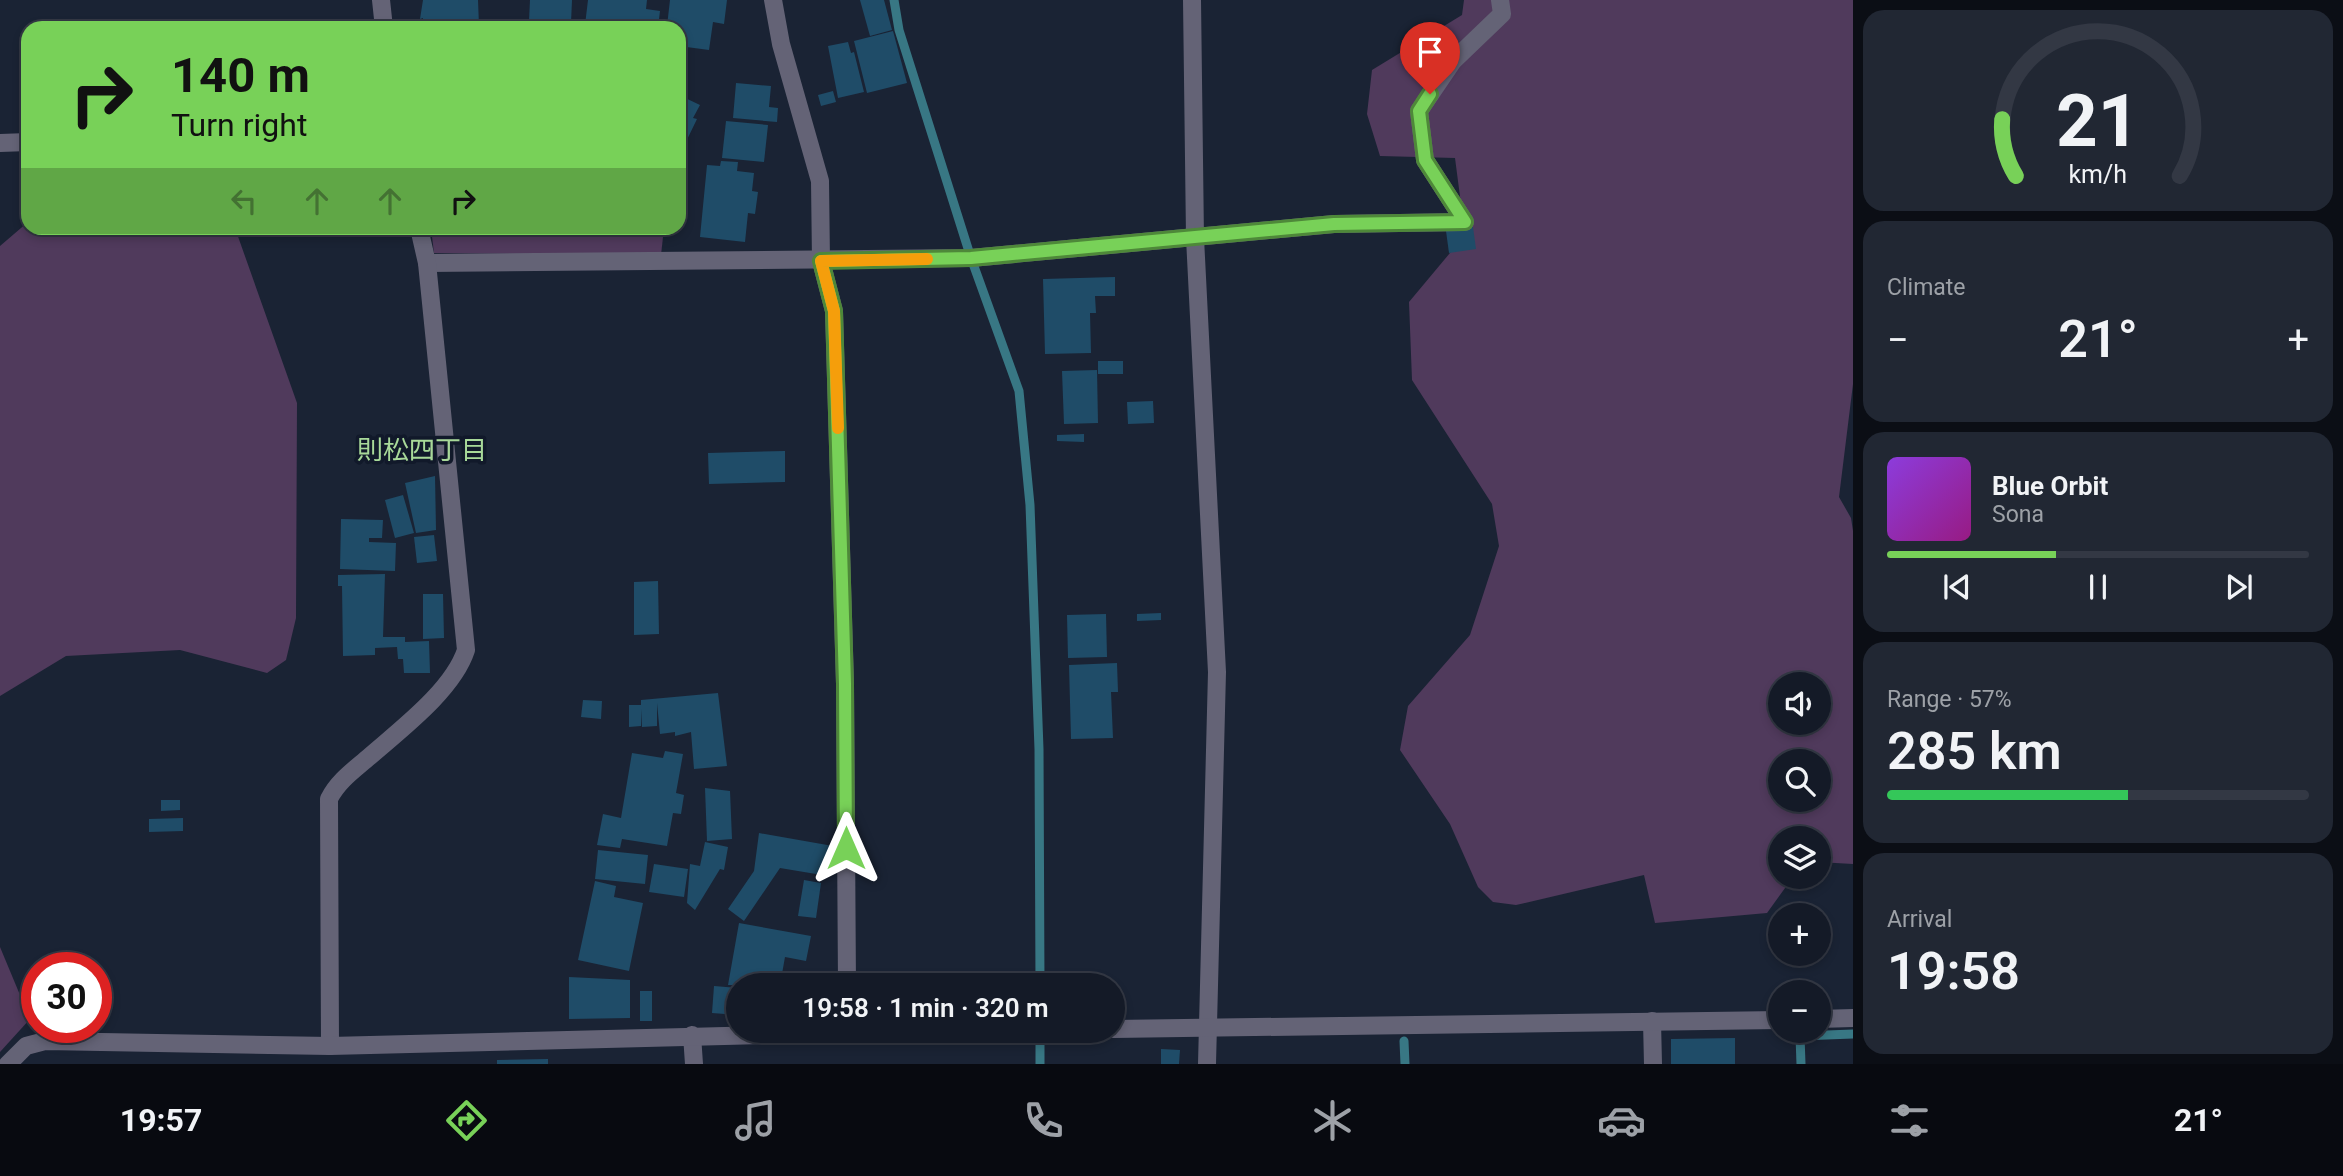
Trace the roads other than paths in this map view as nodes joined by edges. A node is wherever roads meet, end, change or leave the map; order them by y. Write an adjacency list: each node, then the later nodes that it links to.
1 (381, 0): 5 (street)
2 (773, 0): 10 (street)
3 (1192, 0): 9 (street)
4 (1500, 0): 9 (street)
5 (383, 21)
6 (0, 142): 7 (street)
7 (21, 142)
8 (421, 235): 11 (street)
9 (1195, 239): 10 (street); 17 (street)
10 (821, 261): 11 (street); 12 (street)
11 (427, 263): 21 (street)
12 (847, 973)
13 (1853, 1018): 14 (street)
14 (1831, 1019)
15 (1768, 1020): 16 (street)
16 (1652, 1021): 17 (street); 25 (street)
17 (1207, 1028): 18 (street); 24 (street)
18 (1125, 1029)
19 (726, 1034): 20 (street)
20 (692, 1035): 21 (street); 23 (street)
21 (330, 1046): 22 (street)
22 (8, 1064)
23 (694, 1064)
24 (1207, 1064)
25 (1653, 1064)

